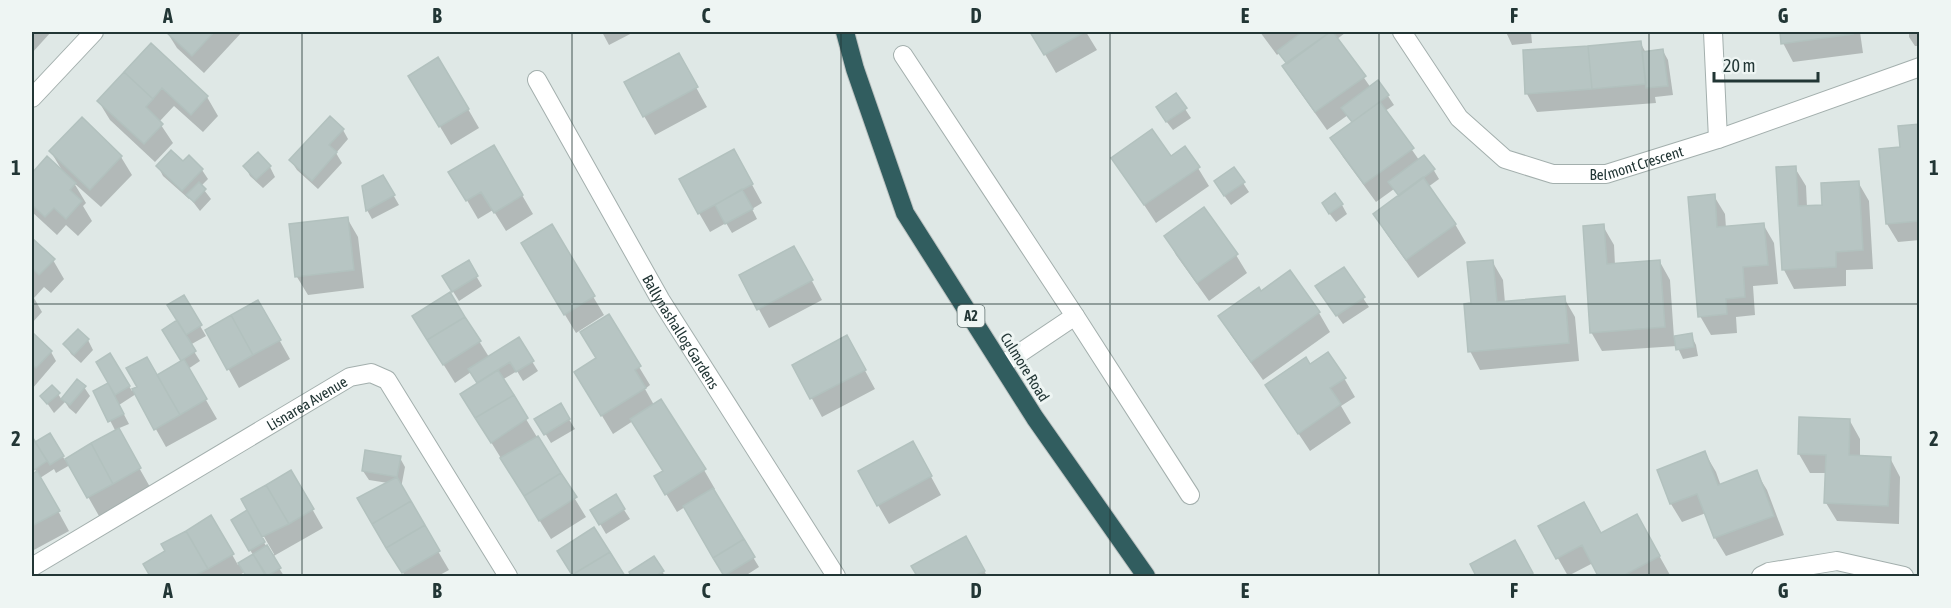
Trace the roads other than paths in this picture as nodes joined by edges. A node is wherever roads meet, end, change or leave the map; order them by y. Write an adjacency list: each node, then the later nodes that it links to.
1 (93, 32): 8 (street)
2 (845, 32): 11 (highway, Culmore Road / A2)
3 (1402, 32): 9 (street, Belmont Crescent)
4 (1713, 32): 9 (street)
5 (903, 55): 10 (street)
6 (1920, 68): 9 (street, Belmont Crescent)
7 (537, 80): 15 (street, Ballynashallog Gardens)
8 (32, 98)
9 (1718, 139)
10 (1075, 316): 11 (street); 12 (street)
11 (1002, 365): 16 (highway, Culmore Road / A2)
12 (1190, 495)
13 (32, 567): 14 (street, Lisnarea Avenue)
14 (508, 576)
15 (836, 576)
16 (1146, 576)
17 (1761, 576): 18 (street)
18 (1904, 576)

